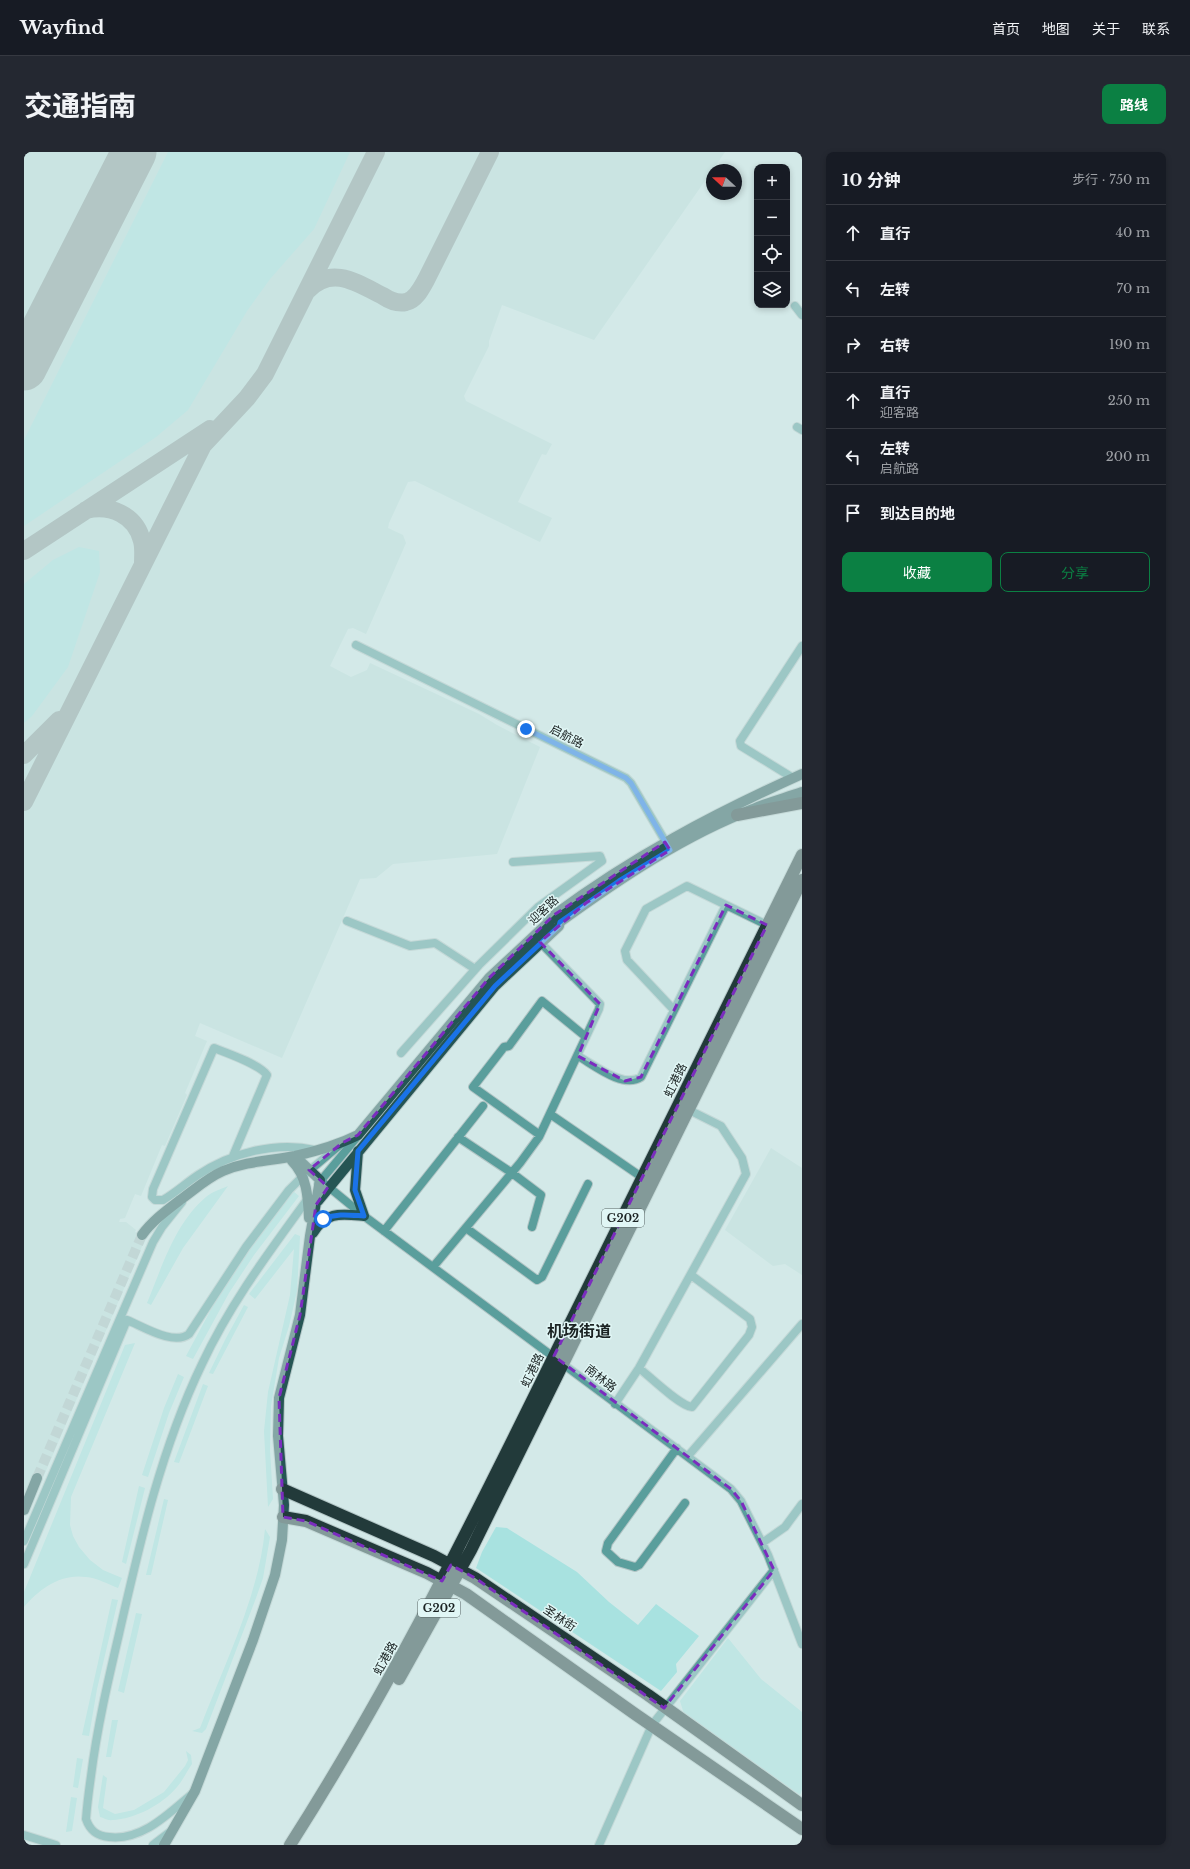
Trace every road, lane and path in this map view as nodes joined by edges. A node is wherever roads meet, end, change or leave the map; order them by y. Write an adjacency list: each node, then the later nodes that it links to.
1 (795, 306): 2 (street)
2 (802, 315)
3 (356, 645): 9 (street, 启航路)
4 (802, 646): 5 (street)
5 (798, 776): 9 (main road, 迎客路)
6 (802, 792): 8 (main road, 迎客路)
7 (802, 803): 8 (highway)
8 (737, 815): 9 (main road, 迎客路)
9 (667, 846): 16 (main road, 迎客路); 18 (main road, 迎客路)
10 (802, 855): 17 (highway, 虹港路 / G202)
11 (514, 862): 14 (street)
12 (802, 880): 25 (highway, 虹港路 / G202)
13 (726, 905): 17 (street); 20 (street); 20 (street)
14 (538, 907): 16 (street); 19 (street)
15 (347, 921): 19 (street)
16 (549, 922): 27 (main road, 迎客路)
17 (768, 925): 37 (highway, 虹港路 / G202)
18 (540, 942): 21 (street); 32 (main road, 迎客路)
19 (475, 969): 22 (street)
20 (674, 1010): 23 (street)
21 (586, 1037): 23 (street); 28 (street)
22 (401, 1053)
23 (578, 1056): 26 (street)
24 (483, 1106): 29 (street)
25 (689, 1110): 49 (street); 51 (highway, 虹港路 / G202)
26 (550, 1114): 28 (street); 37 (street)
27 (358, 1135): 30 (main road); 38 (street)
28 (540, 1135): 36 (street)
29 (458, 1137): 36 (street); 45 (street)
30 (342, 1143): 31 (main road); 35 (street)
31 (316, 1150): 33 (street); 34 (main road)
32 (358, 1151): 38 (main road, 迎客路); 42 (main road)
33 (233, 1156): 33 (street)
34 (292, 1156): 35 (main road); 40 (main road)
35 (306, 1173): 38 (main road); 41 (main road); 64 (street)
36 (512, 1173): 43 (street); 44 (street)
37 (642, 1178): 51 (highway, 虹港路 / G202)
38 (324, 1184): 41 (main road); 42 (street, 南林路)
39 (588, 1184): 44 (street)
40 (191, 1192): 46 (main road); 62 (street)
41 (312, 1201): 47 (main road); 71 (street)
42 (364, 1216): 45 (street, 南林路); 47 (main road)
43 (532, 1227)
44 (466, 1228): 48 (street)
45 (384, 1231): 48 (street, 南林路)
46 (142, 1235)
47 (310, 1236): 57 (main road)
48 (433, 1267): 51 (street, 南林路)
49 (692, 1275): 52 (street); 52 (street)
50 (802, 1324): 55 (street)
51 (559, 1360): 53 (street, 南林路); 65 (highway, 虹港路 / G202)
52 (639, 1368): 53 (street)
53 (615, 1404): 54 (street, 南林路)
54 (677, 1448): 55 (street, 南林路); 58 (street)
55 (688, 1456): 63 (street, 南林路)
56 (38, 1478): 60 (main road)
57 (282, 1489): 61 (main road); 65 (highway, 圣林街)
58 (685, 1503)
59 (802, 1504): 63 (street)
60 (24, 1510)
61 (283, 1517): 67 (highway); 71 (main road)
62 (24, 1540)
63 (762, 1543): 66 (street, 南林路)
64 (24, 1564)
65 (455, 1567): 67 (highway, 虹港路 / G202); 69 (highway, 圣林街)
66 (774, 1570): 68 (street, 南林路); 69 (street)
67 (447, 1583): 70 (highway); 79 (highway, 虹港路 / G202); 80 (highway, 虹港路 / G202)
68 (802, 1644)
69 (664, 1708): 70 (street); 72 (highway, 圣林街)
70 (652, 1725): 74 (highway); 81 (street)
71 (195, 1791): 73 (main road)
72 (802, 1804)
73 (175, 1829): 77 (street); 78 (main road)
74 (802, 1829)
75 (24, 1835): 76 (street)
76 (56, 1845)
77 (153, 1845)
78 (164, 1845)
79 (290, 1845)
80 (300, 1845)
81 (599, 1845)

